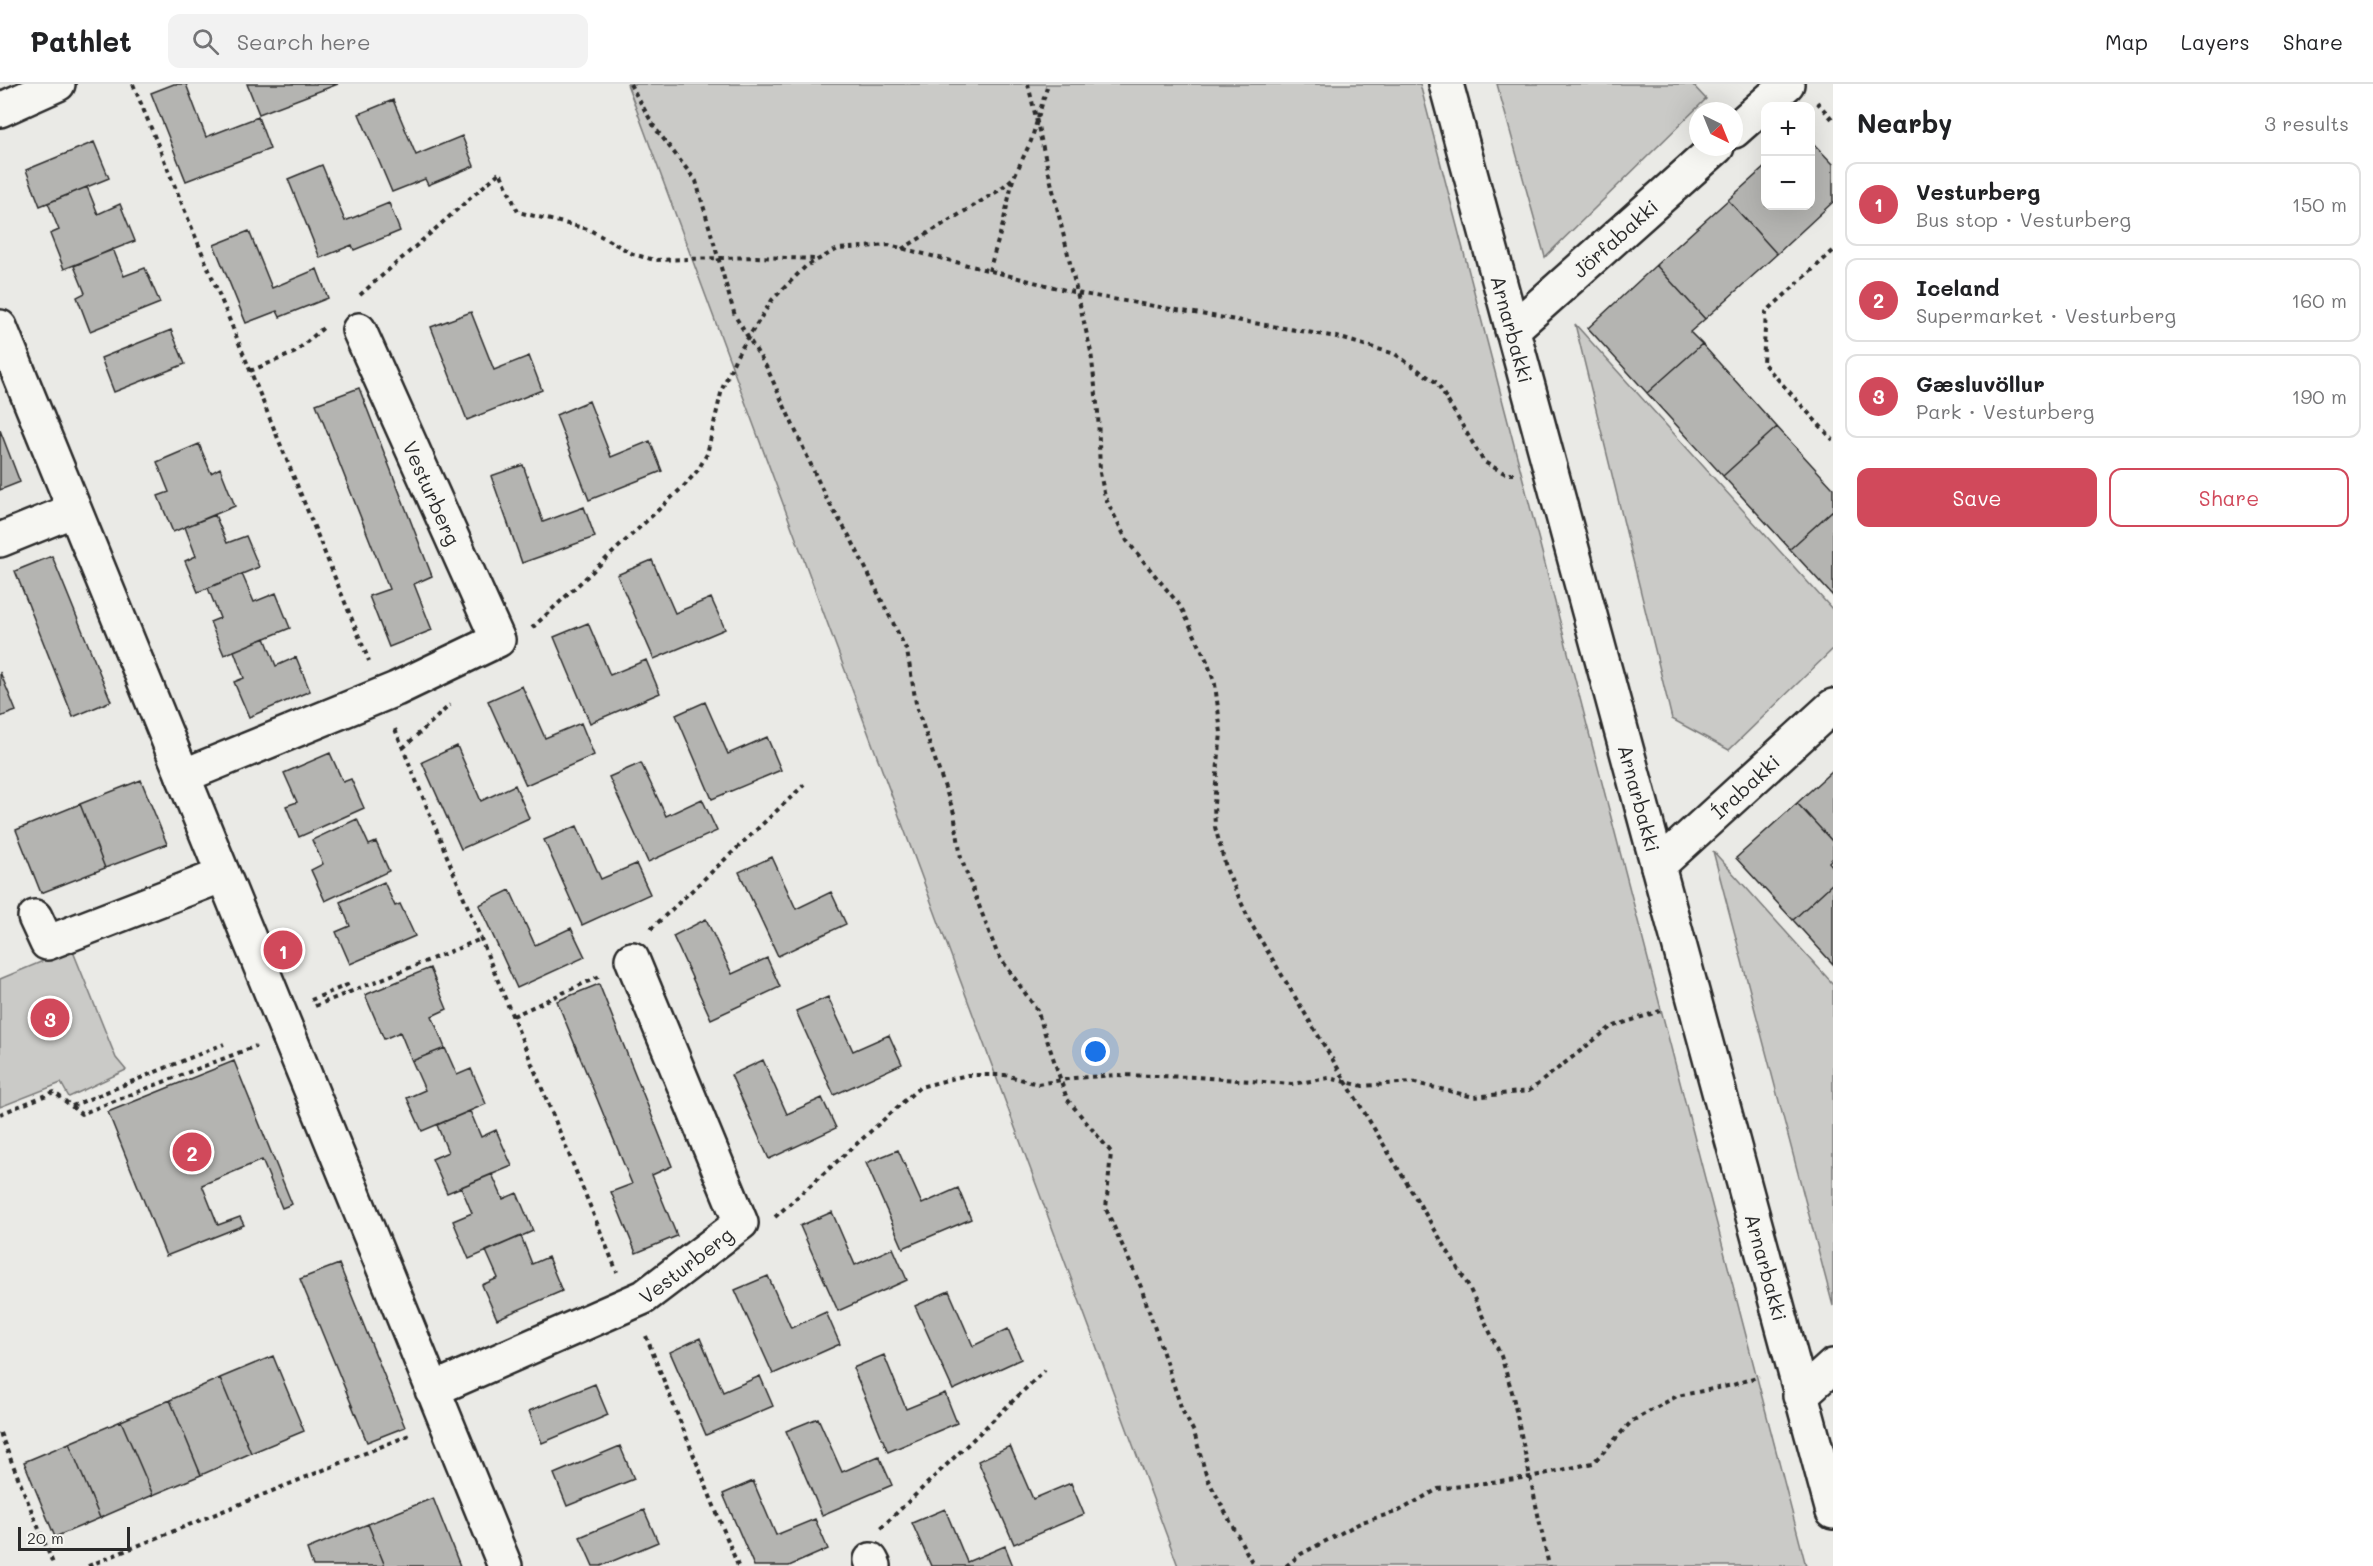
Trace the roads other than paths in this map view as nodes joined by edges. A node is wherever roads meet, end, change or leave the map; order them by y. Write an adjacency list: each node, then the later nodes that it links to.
1 (58, 84): 4 (street)
2 (1446, 84): 9 (street, Arnarbakki)
3 (1786, 84): 5 (street)
4 (0, 110)
5 (1743, 123)
6 (1707, 156): 9 (street, Jörfabakki)
7 (348, 316): 13 (street, Vesturberg)
8 (0, 327): 10 (street)
9 (1512, 330): 14 (street, Arnarbakki)
10 (74, 510): 11 (street); 13 (street)
11 (0, 540)
12 (1833, 706): 14 (street, Írabakki)
13 (183, 776): 15 (street)
14 (1658, 866): 20 (street, Arnarbakki)
15 (223, 875): 16 (street); 19 (street)
16 (35, 917)
17 (628, 955): 19 (street, Vesturberg)
18 (1833, 1366): 20 (street)
19 (432, 1390): 22 (street)
20 (1800, 1396): 21 (street, Arnarbakki)
21 (1833, 1512)
22 (505, 1566)

